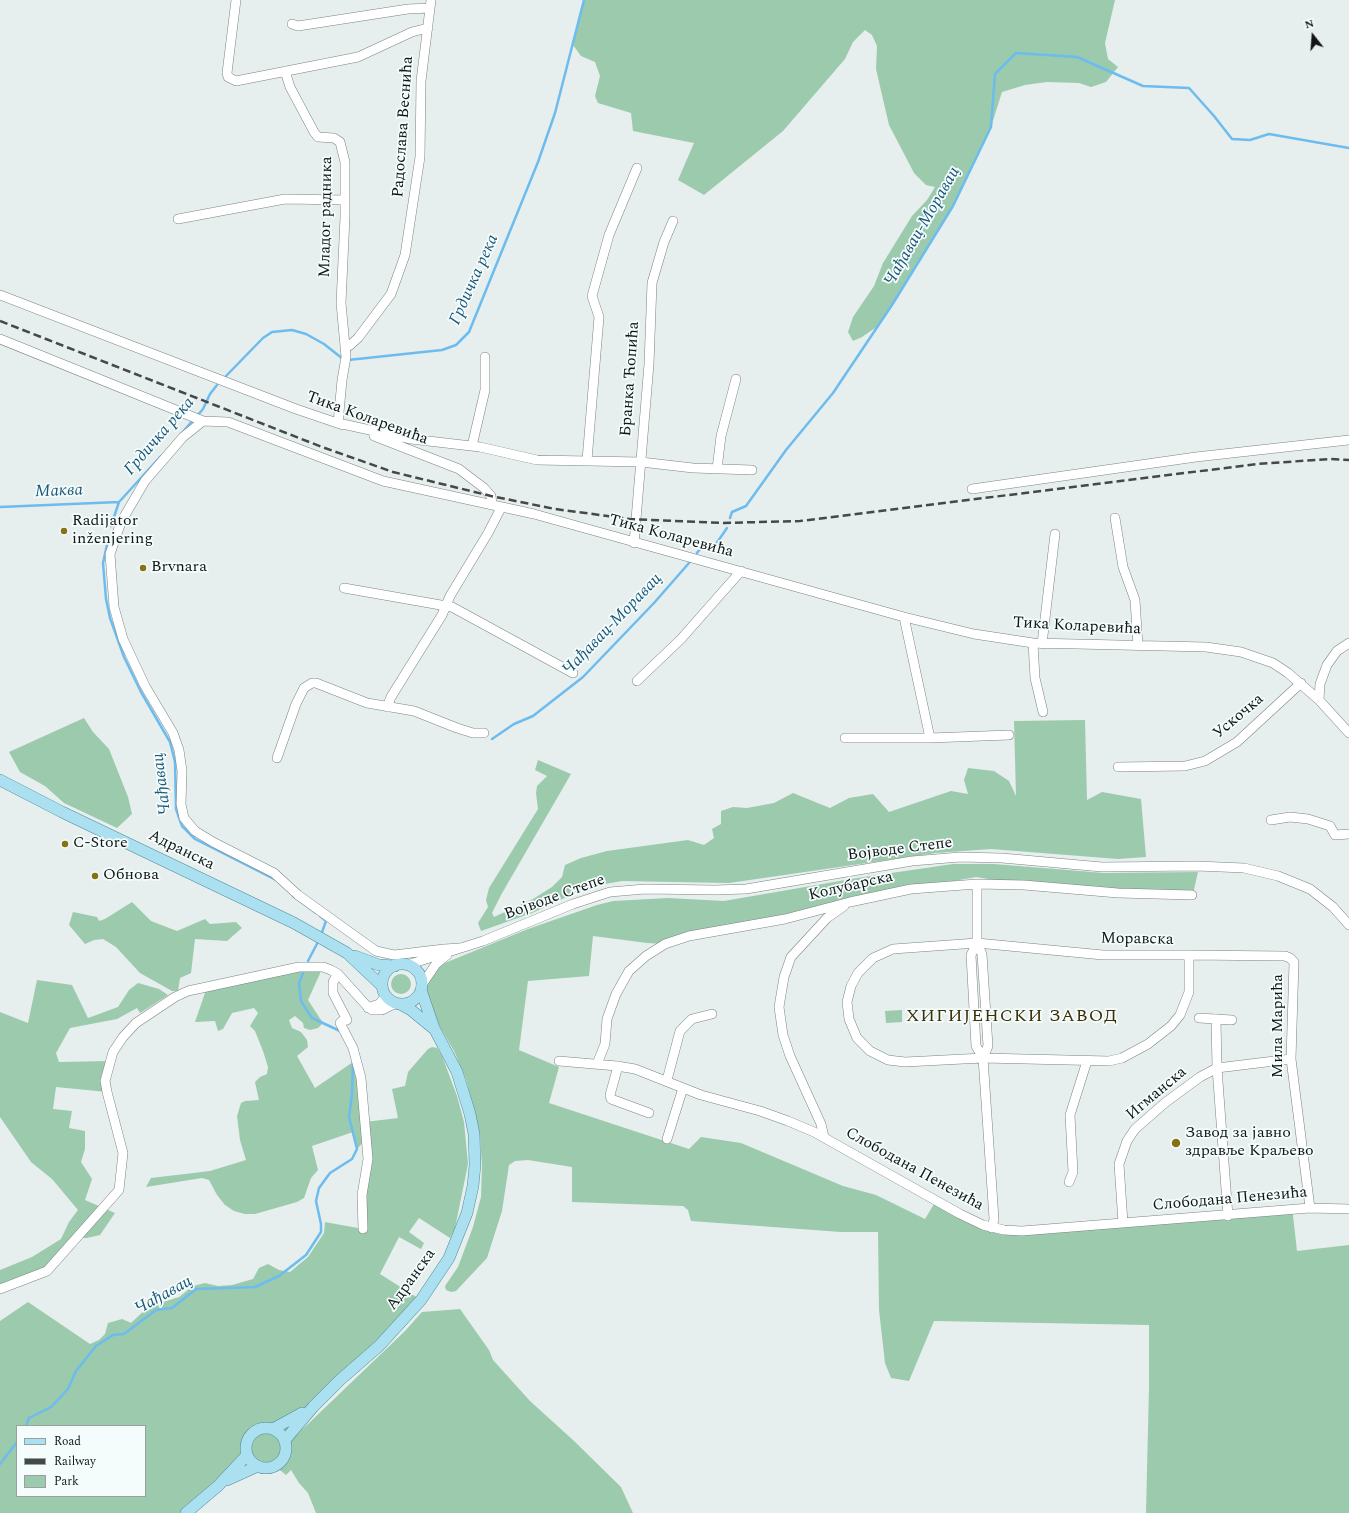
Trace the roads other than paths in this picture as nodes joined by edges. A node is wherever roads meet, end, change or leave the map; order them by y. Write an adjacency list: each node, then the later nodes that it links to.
1 (236, 0): 5 (street)
2 (431, 4): 3 (street, Радослава Веснића); 4 (street, Радослава Веснића)
3 (292, 24)
4 (428, 28): 5 (street); 12 (street, Радослава Веснића)
5 (285, 71): 7 (street, Младог радника)
6 (637, 168): 19 (street)
7 (345, 200): 8 (street); 12 (street, Младог радника)
8 (178, 219)
9 (673, 221): 20 (street, Бранка Ћопића)
10 (0, 296): 16 (street, Тика Коларевића)
11 (0, 338): 15 (street)
12 (345, 347): 16 (street, Младог радника)
13 (485, 357): 18 (street)
14 (736, 379): 21 (street)
15 (201, 421): 24 (street); 57 (street)
16 (338, 423): 18 (street); 24 (street, Тика Коларевића)
17 (1349, 440): 23 (street)
18 (472, 446): 19 (street)
19 (587, 460): 20 (street)
20 (641, 462): 21 (street); 27 (street, Бранка Ћопића)
21 (717, 469): 22 (street)
22 (752, 470)
23 (972, 489)
24 (497, 506): 27 (street, Тика Коларевића); 30 (street)
25 (1115, 518): 34 (street)
26 (1055, 534): 32 (street)
27 (634, 543): 28 (street, Тика Коларевића)
28 (741, 571): 31 (street, Тика Коларевића); 36 (street)
29 (344, 588): 30 (street)
30 (446, 605): 35 (street); 39 (street)
31 (904, 617): 32 (street, Тика Коларевића); 45 (street)
32 (1037, 643): 34 (street, Тика Коларевића); 40 (street)
33 (1349, 643): 38 (street)
34 (1138, 646): 37 (street, Тика Коларевића)
35 (573, 673)
36 (637, 681)
37 (1301, 683): 38 (street, Тика Коларевића); 47 (street, Ускочка)
38 (1319, 700): 42 (street, Тика Коларевића)
39 (387, 707): 41 (street); 46 (street)
40 (1043, 712)
41 (484, 733)
42 (1349, 733)
43 (1009, 735): 45 (street)
44 (845, 738): 45 (street)
45 (930, 738)
46 (277, 758)
47 (1118, 767)
48 (0, 780): 59 (main road, Адранска)
49 (1271, 820): 50 (street)
50 (1349, 834)
51 (977, 884): 52 (street, Колубарска); 53 (street, Колубарска); 56 (street)
52 (1192, 895)
53 (850, 902): 79 (street, Колубарска); 85 (street)
54 (1345, 916): 55 (street, Војводе Степе); 57 (street, Војводе Степе)
55 (1349, 925)
56 (977, 943): 60 (street, Моравска); 75 (street); 75 (street, Моравска)
57 (460, 948): 58 (street, Војводе Степе)
58 (450, 952): 62 (street, Војводе Степе); 66 (street, Војводе Степе)
59 (347, 953): 63 (main road, Адранска); 65 (main road, Адранска)
60 (1189, 955): 61 (street, Моравска); 78 (street, Моравска)
61 (1294, 962): 76 (street, Мила Марића)
62 (407, 965): 63 (main road); 66 (main road)
63 (395, 966): 65 (main road)
64 (338, 974): 69 (street); 93 (street); 94 (street)
65 (382, 986): 67 (main road)
66 (421, 988): 68 (main road); 74 (main road, Адранска)
67 (386, 996): 68 (main road); 69 (street)
68 (398, 1003): 69 (street); 74 (main road, Адранска)
69 (368, 1008)
70 (712, 1014): 82 (street)
71 (1199, 1018): 72 (street)
72 (1216, 1019): 73 (street); 81 (street)
73 (1232, 1020)
74 (434, 1028): 95 (main road, Адранска)
75 (983, 1058): 78 (street, Моравска); 92 (street)
76 (1290, 1059): 81 (street, Игманска); 88 (street, Мила Марића)
77 (559, 1061): 79 (street, Слободана Пенезића)
78 (1087, 1061): 87 (street)
79 (597, 1064): 80 (street, Слободана Пенезића)
80 (618, 1066): 82 (street, Слободана Пенезића); 84 (street)
81 (1218, 1068): 90 (street); 91 (street, Игманска)
82 (667, 1080): 83 (street, Слободана Пенезића)
83 (683, 1088): 85 (street, Слободана Пенезића); 86 (street)
84 (649, 1113)
85 (824, 1137): 92 (street, Слободана Пенезића)
86 (667, 1139)
87 (1069, 1182)
88 (1310, 1208): 89 (street, Слободана Пенезића); 90 (street, Слободана Пенезића)
89 (1349, 1209)
90 (1228, 1216): 91 (street, Слободана Пенезића)
91 (1124, 1223): 92 (street, Слободана Пенезића)
92 (992, 1228)
93 (363, 1229)
94 (0, 1289)
95 (313, 1407): 96 (main road, Адранска); 97 (main road, Адранска)
96 (273, 1429): 97 (main road); 98 (main road)
97 (285, 1440): 99 (main road)
98 (247, 1455): 99 (main road); 100 (main road)
99 (258, 1466): 100 (main road)
100 (218, 1486): 101 (main road)
101 (186, 1513)

